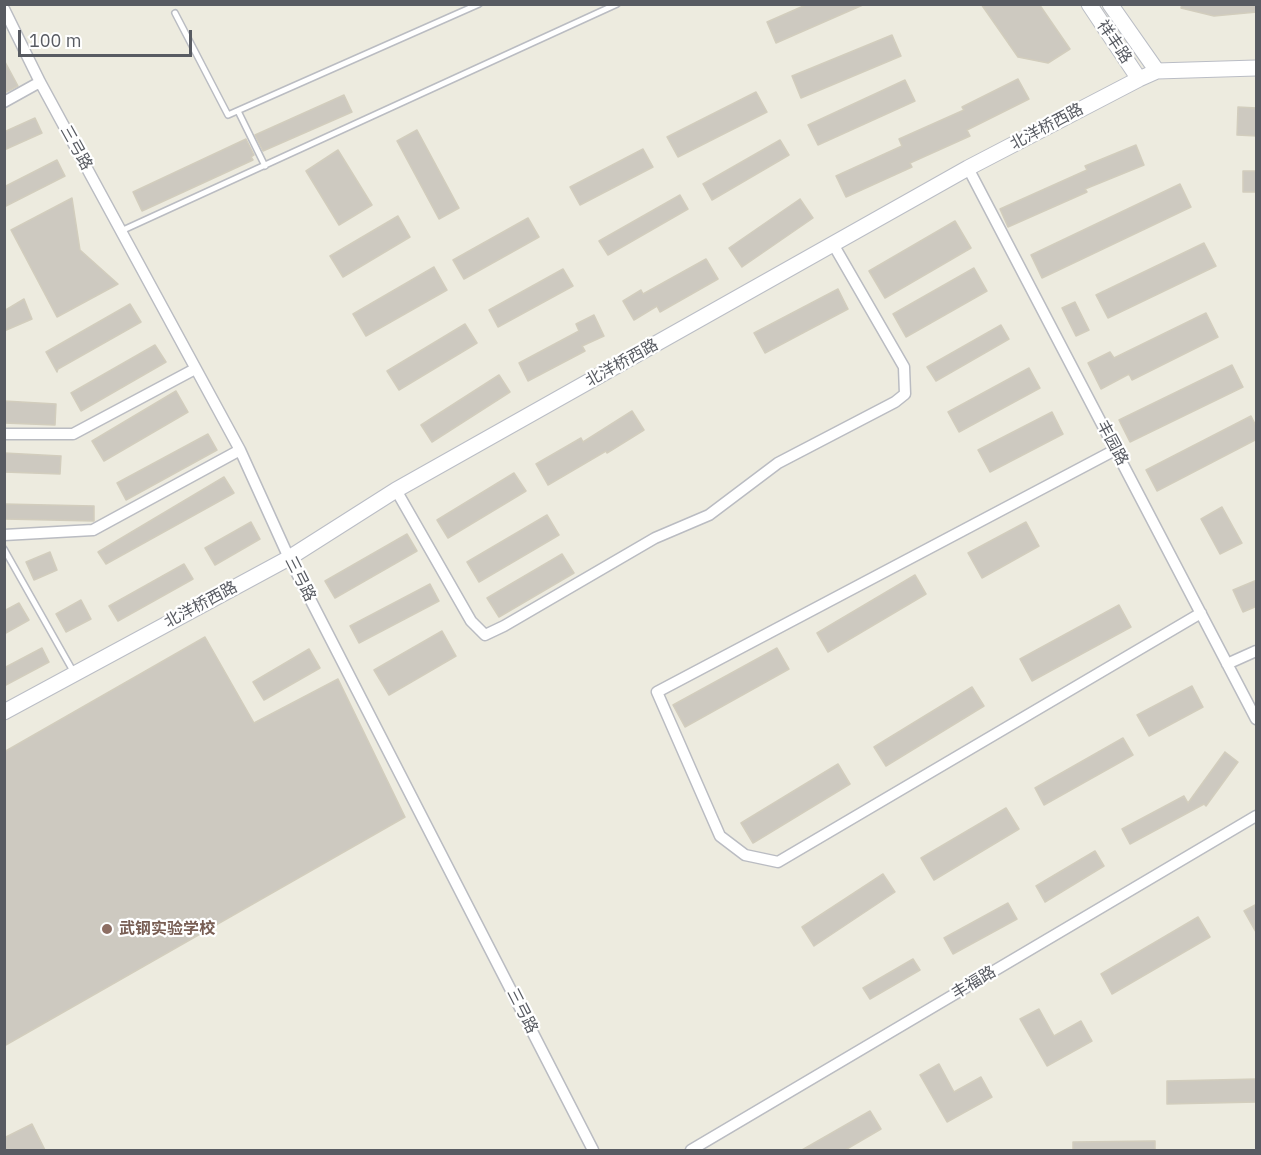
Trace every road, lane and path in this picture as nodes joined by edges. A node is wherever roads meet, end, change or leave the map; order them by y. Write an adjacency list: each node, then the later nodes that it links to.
1 (479, 4): 12 (lane)
2 (616, 4): 13 (lane)
3 (1089, 4): 9 (main road, 祥丰路)
4 (1110, 4): 8 (main road, 祥丰路)
5 (4, 9): 10 (street, 三弓路)
6 (175, 13): 12 (lane)
7 (1257, 68): 8 (main road, 北洋桥西路)
8 (1157, 70): 9 (main road, 北洋桥西路)
9 (1139, 79): 14 (main road, 北洋桥西路)
10 (40, 82): 11 (street); 15 (street, 三弓路)
11 (4, 102)
12 (238, 111): 13 (lane)
13 (265, 166): 15 (lane)
14 (968, 168): 16 (main road, 北洋桥西路); 20 (street, 丰园路)
15 (122, 231): 17 (street, 三弓路)
16 (833, 244): 21 (main road, 北洋桥西路); 21 (street)
17 (195, 369): 18 (street); 19 (street, 三弓路)
18 (4, 434)
19 (240, 450): 22 (street); 24 (street, 三弓路)
20 (1115, 450): 25 (street, 丰园路); 25 (street)
21 (396, 490): 24 (main road, 北洋桥西路)
22 (4, 535)
23 (4, 549): 28 (lane)
24 (289, 558): 28 (main road, 北洋桥西路); 32 (street, 三弓路)
25 (1201, 613): 27 (street, 丰园路)
26 (1257, 651): 27 (street)
27 (1227, 664): 30 (street, 丰园路)
28 (74, 673): 29 (main road, 北洋桥西路)
29 (4, 712)
30 (1257, 719)
31 (1257, 816): 33 (street, 丰福路)
32 (593, 1150)
33 (691, 1150)

